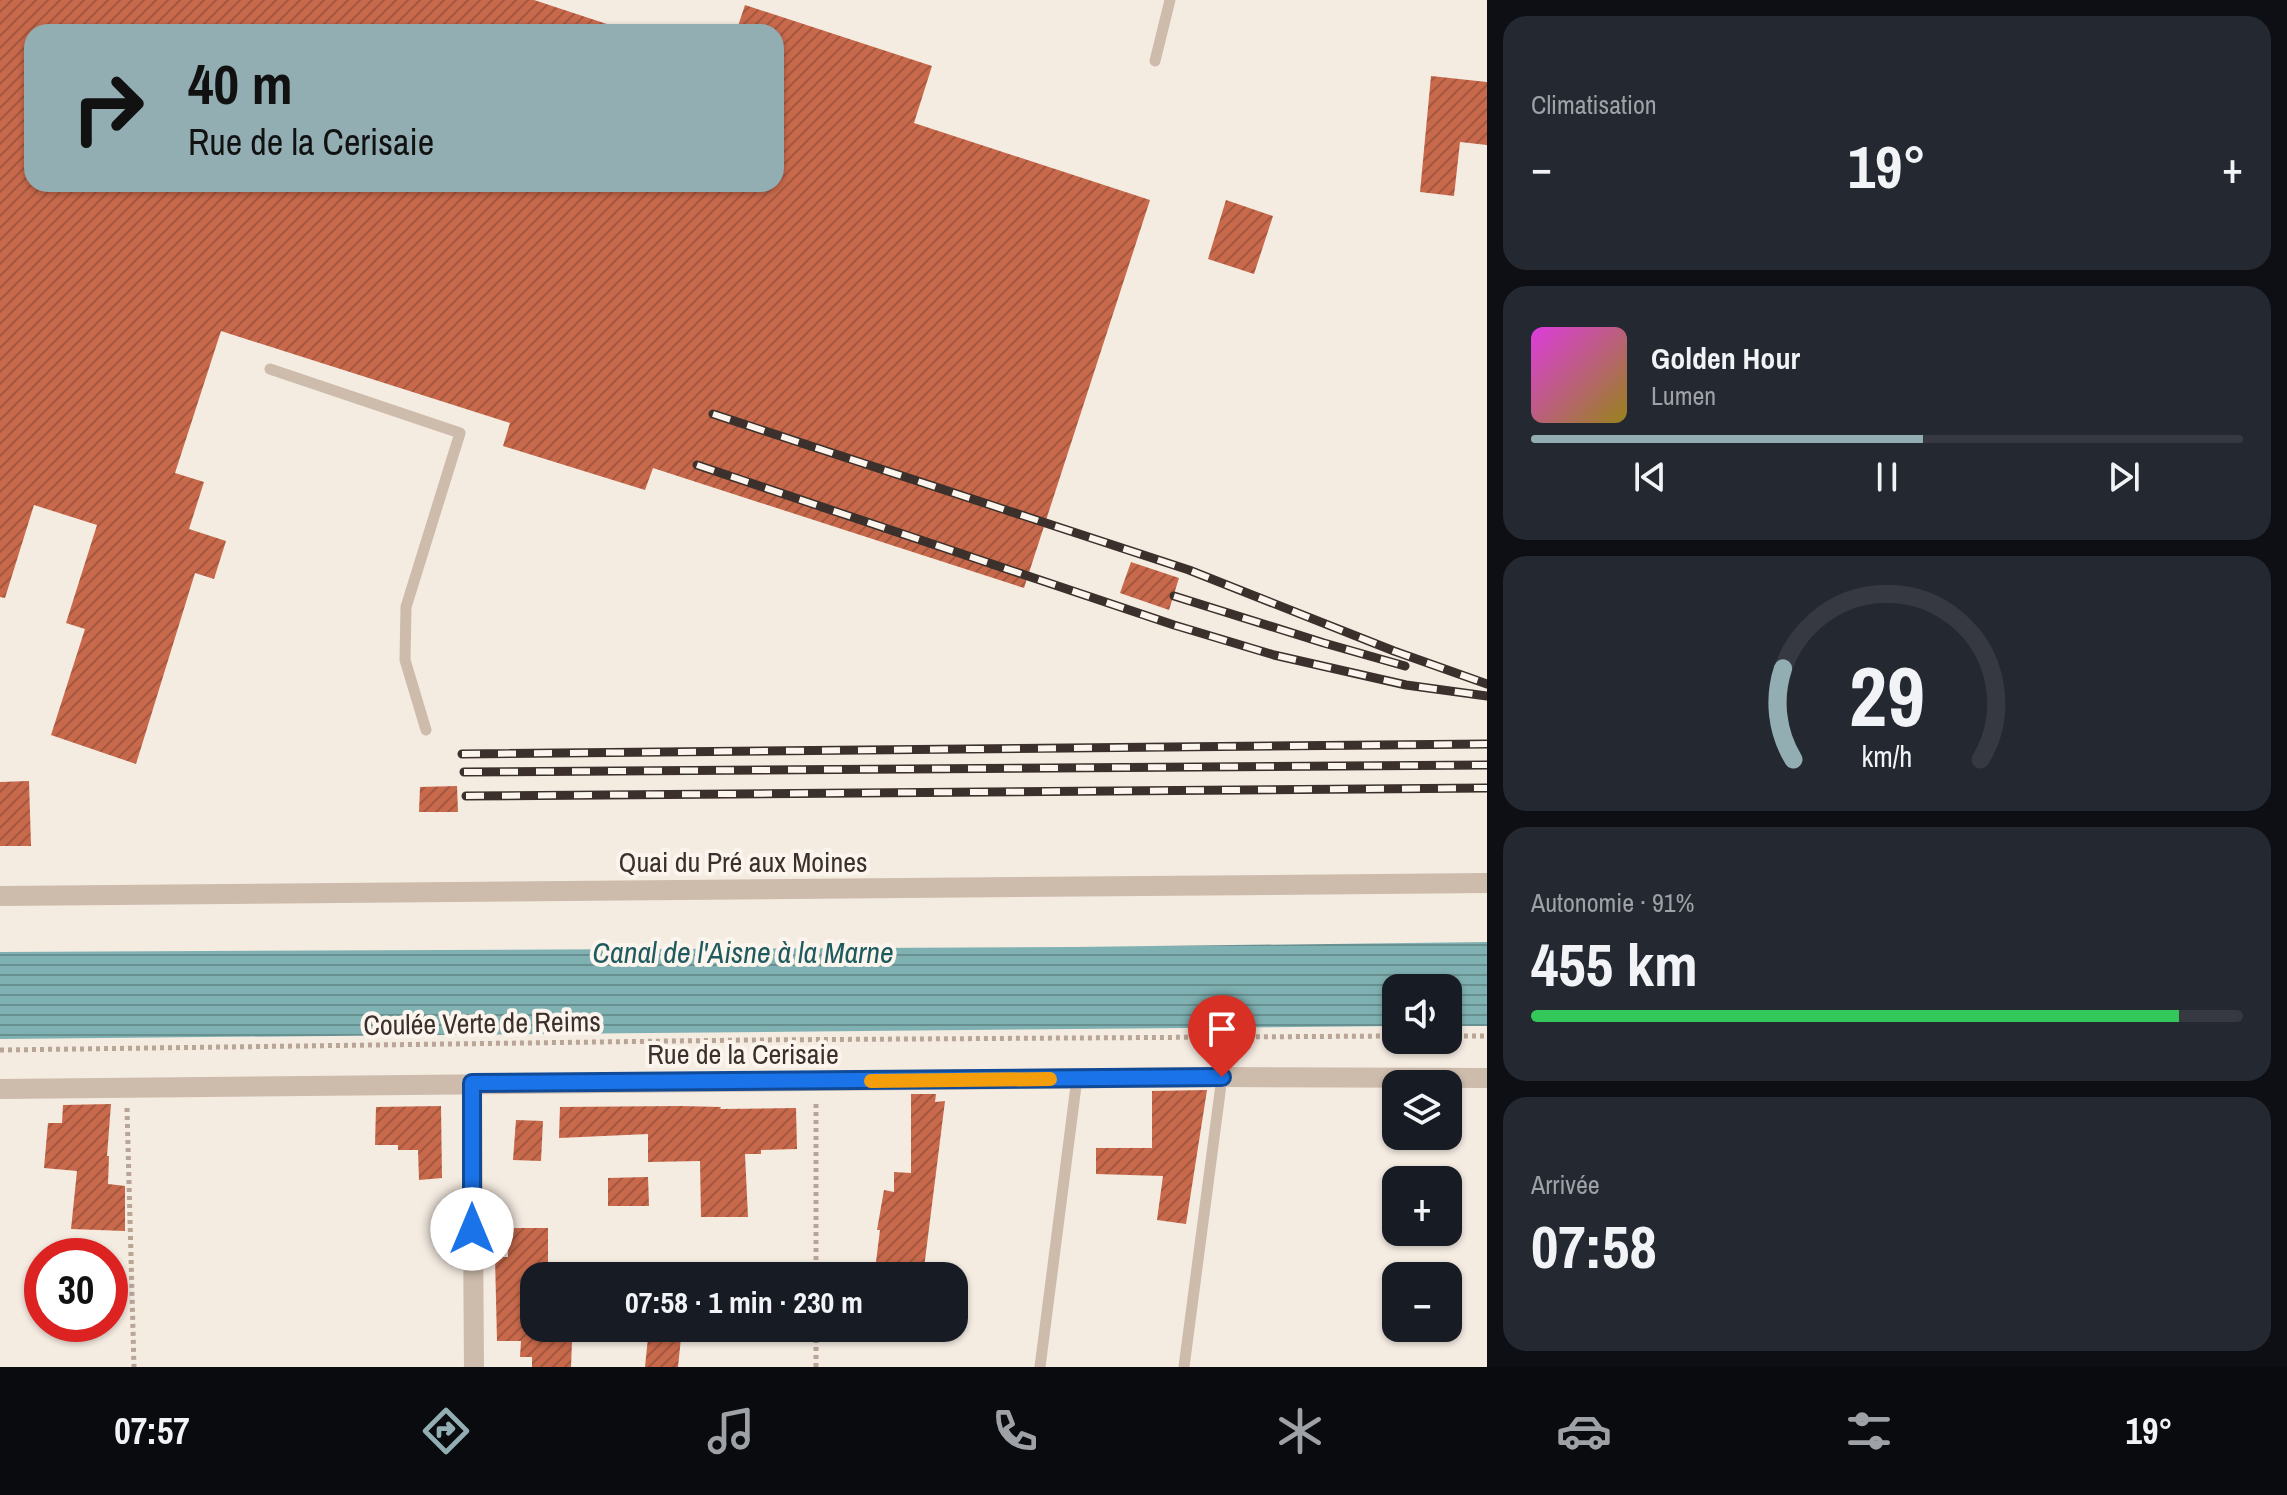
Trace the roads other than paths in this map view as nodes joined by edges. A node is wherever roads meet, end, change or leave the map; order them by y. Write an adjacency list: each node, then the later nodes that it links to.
1 (1170, 0): 2 (lane)
2 (1155, 61)
3 (270, 369): 4 (lane)
4 (426, 730)
5 (1487, 883): 6 (street, Quai du Pré aux Moines)
6 (0, 896)
7 (1222, 1077): 8 (street, Rue de la Cerisaie); 9 (street, Rue de la Cerisaie); 14 (lane)
8 (1077, 1078): 10 (street, Rue de la Cerisaie); 13 (lane)
9 (1487, 1078)
10 (472, 1083): 11 (street, Rue de la Cerisaie); 12 (street)
11 (0, 1089)
12 (474, 1367)
13 (1040, 1367)
14 (1184, 1367)

